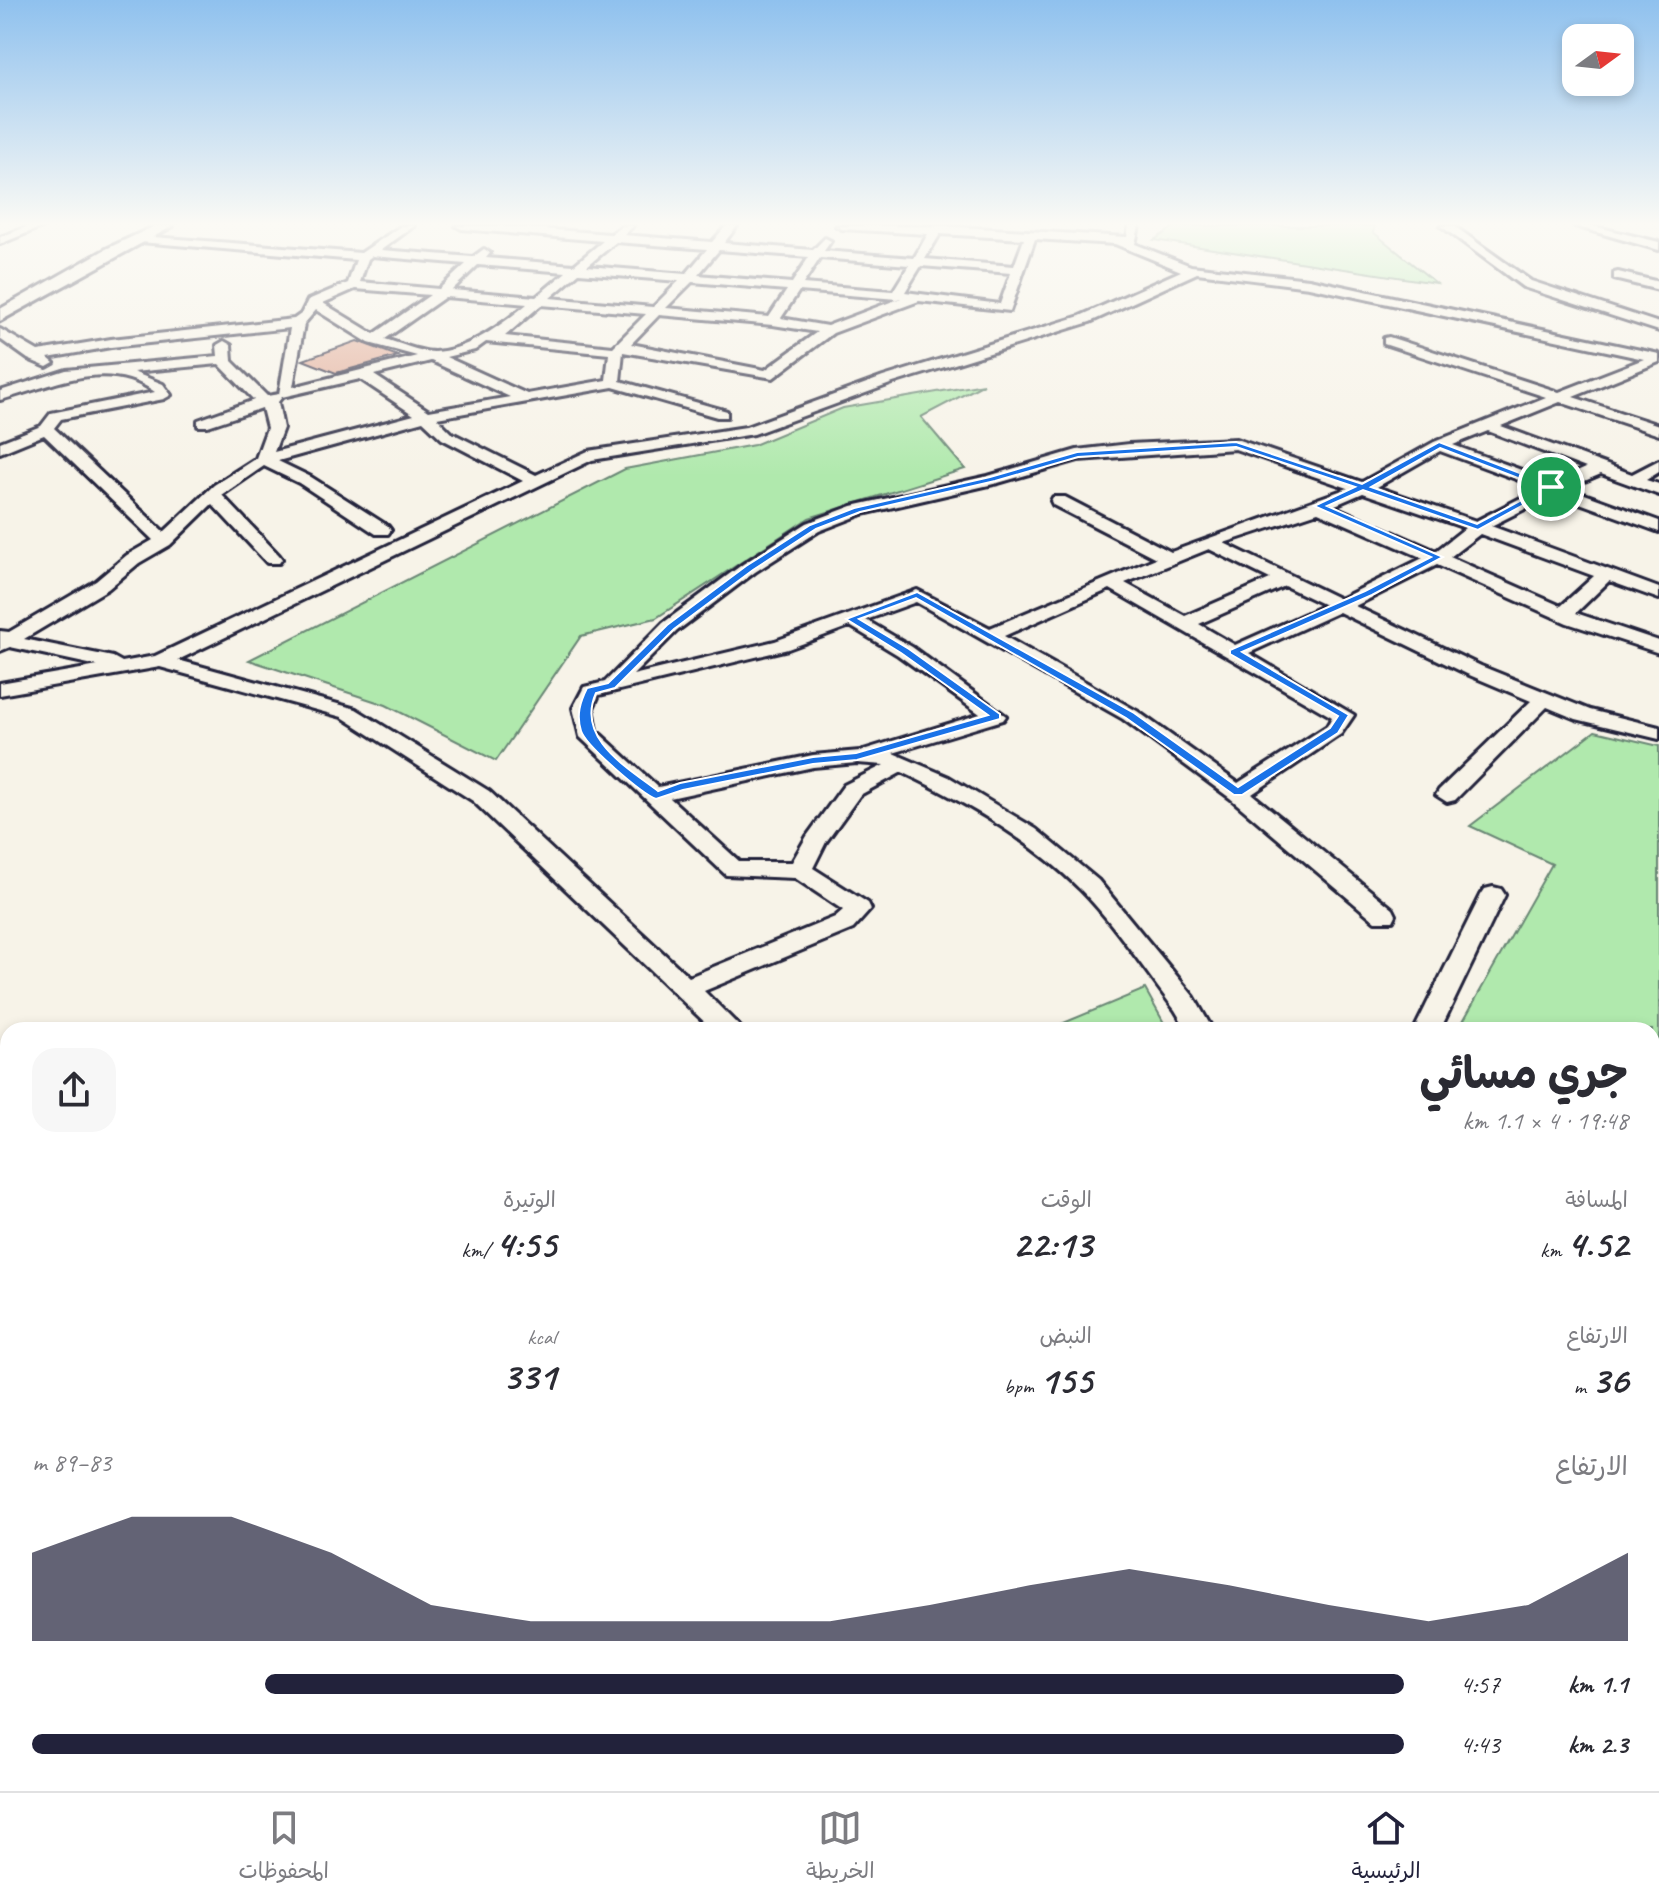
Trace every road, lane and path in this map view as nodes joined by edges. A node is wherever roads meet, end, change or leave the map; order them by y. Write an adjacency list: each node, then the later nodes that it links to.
1 (310, 310): 15 (street)
2 (324, 310): 22 (street)
3 (418, 310): 22 (street)
4 (527, 310): 21 (street)
5 (619, 310): 12 (street)
6 (655, 310): 12 (street)
7 (780, 310): 14 (street)
8 (883, 310): 17 (street)
9 (1106, 310): 50 (street)
10 (1432, 310): 20 (street)
11 (1579, 310): 13 (street)
12 (651, 313): 14 (street); 24 (street)
13 (1596, 318): 16 (street); 20 (street)
14 (773, 321): 17 (street)
15 (298, 323): 18 (street); 37 (street)
16 (1659, 327)
17 (828, 330): 24 (street)
18 (224, 331): 25 (street); 28 (street)
19 (0, 333): 25 (street)
20 (1559, 337): 27 (street)
21 (493, 339): 24 (street); 26 (street)
22 (374, 340): 26 (street)
23 (1389, 341): 36 (street)
24 (618, 348): 34 (street)
25 (33, 356): 31 (street)
26 (432, 356): 32 (street); 38 (street)
27 (1656, 356): 30 (street)
28 (225, 359): 29 (street); 37 (street)
29 (114, 369): 31 (street); 39 (street)
30 (1634, 369): 33 (street); 36 (street)
31 (66, 374): 39 (street)
32 (363, 374): 37 (street); 41 (street)
33 (1659, 376)
34 (613, 383): 38 (street); 40 (street)
35 (0, 396): 39 (street)
36 (1562, 396): 43 (street); 44 (street)
37 (274, 399): 42 (street); 47 (street)
38 (526, 399): 41 (street)
39 (44, 406): 46 (street); 61 (street)
40 (722, 414)
41 (426, 416): 47 (street); 50 (street)
42 (203, 423)
43 (1486, 425): 45 (street); 49 (street)
44 (1659, 430)
45 (1439, 445): 52 (street); 53 (street)
46 (0, 448)
47 (263, 460): 55 (street); 60 (street)
48 (1659, 465): 51 (street)
49 (1600, 468): 51 (street); 53 (street)
50 (536, 481): 78 (street)
51 (1633, 481): 54 (street)
52 (1362, 487): 57 (street); 58 (street); 80 (street)
53 (1551, 487): 58 (street); 59 (street)
54 (1659, 490)
55 (213, 495): 61 (street); 64 (street)
56 (1059, 501): 65 (street)
57 (1319, 506): 62 (street); 63 (street)
58 (1478, 527): 63 (street); 66 (street)
59 (1659, 527)
60 (382, 530)
61 (164, 541): 75 (street)
62 (1210, 543): 65 (street); 67 (street)
63 (1439, 557): 70 (street); 71 (street)
64 (273, 559)
65 (1171, 559): 68 (street)
66 (1606, 574): 69 (street); 71 (street)
67 (1285, 579): 70 (street); 73 (street)
68 (1111, 582): 73 (street); 74 (street)
69 (1659, 594)
70 (1339, 605): 77 (street); 82 (street)
71 (1564, 614): 76 (street)
72 (851, 619): 74 (street); 80 (street); 84 (street)
73 (1186, 623): 77 (street)
74 (991, 635): 86 (street)
75 (2, 640): 79 (street)
76 (1659, 647)
77 (1234, 652): 86 (street)
78 (160, 661): 79 (street); 92 (street)
79 (132, 666): 81 (street)
80 (612, 686): 87 (street)
81 (0, 689)
82 (1544, 699): 83 (street); 88 (street)
83 (1659, 733)
84 (857, 757): 85 (street); 87 (street)
85 (902, 764): 89 (street); 94 (street)
86 (1238, 793): 91 (street)
87 (656, 795): 89 (street)
88 (1447, 795)
89 (800, 870): 92 (street)
90 (1493, 895): 95 (street)
91 (1384, 915)
92 (684, 989): 93 (street)
93 (721, 1022)
94 (1195, 1022)
95 (1431, 1022)

